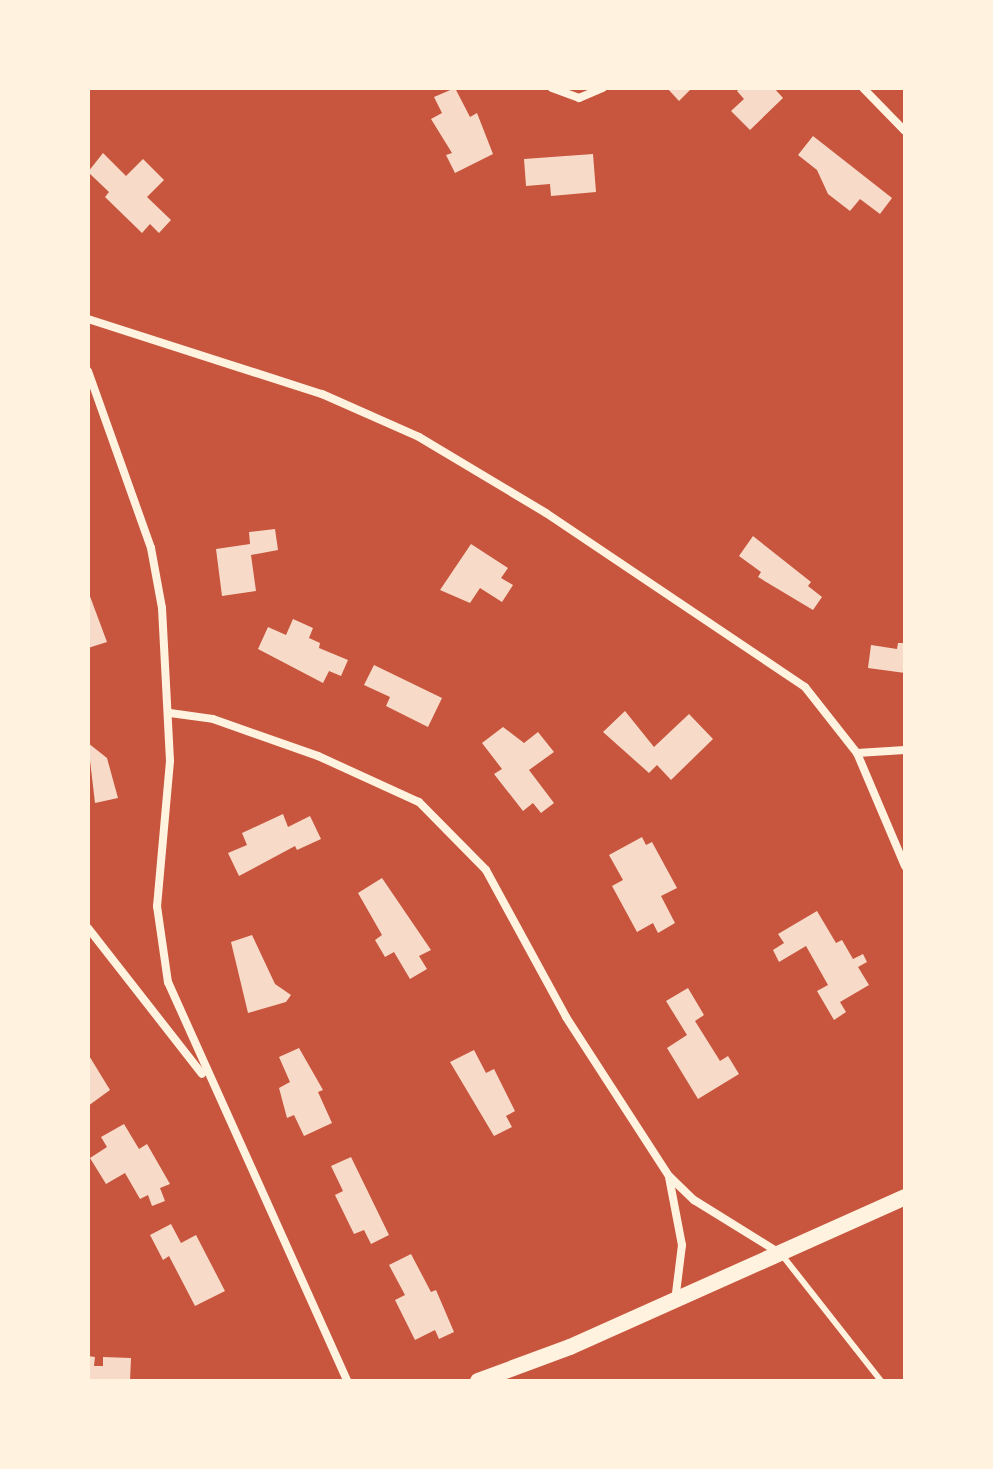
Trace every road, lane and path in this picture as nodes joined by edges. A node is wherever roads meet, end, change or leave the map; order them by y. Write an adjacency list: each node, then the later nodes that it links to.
1 (552, 88): 2 (street)
2 (603, 88)
3 (863, 88): 4 (street)
4 (905, 131)
5 (88, 319): 9 (street)
6 (88, 371): 7 (street)
7 (170, 713): 12 (street); 13 (street)
8 (905, 750): 9 (street)
9 (857, 753): 10 (street)
10 (905, 866)
11 (88, 928): 12 (street)
12 (210, 1084): 17 (street)
13 (669, 1176): 15 (street); 16 (street)
14 (905, 1197): 15 (main road)
15 (781, 1254): 16 (main road); 19 (lane)
16 (675, 1302): 18 (main road)
17 (347, 1381)
18 (478, 1381)
19 (881, 1381)

